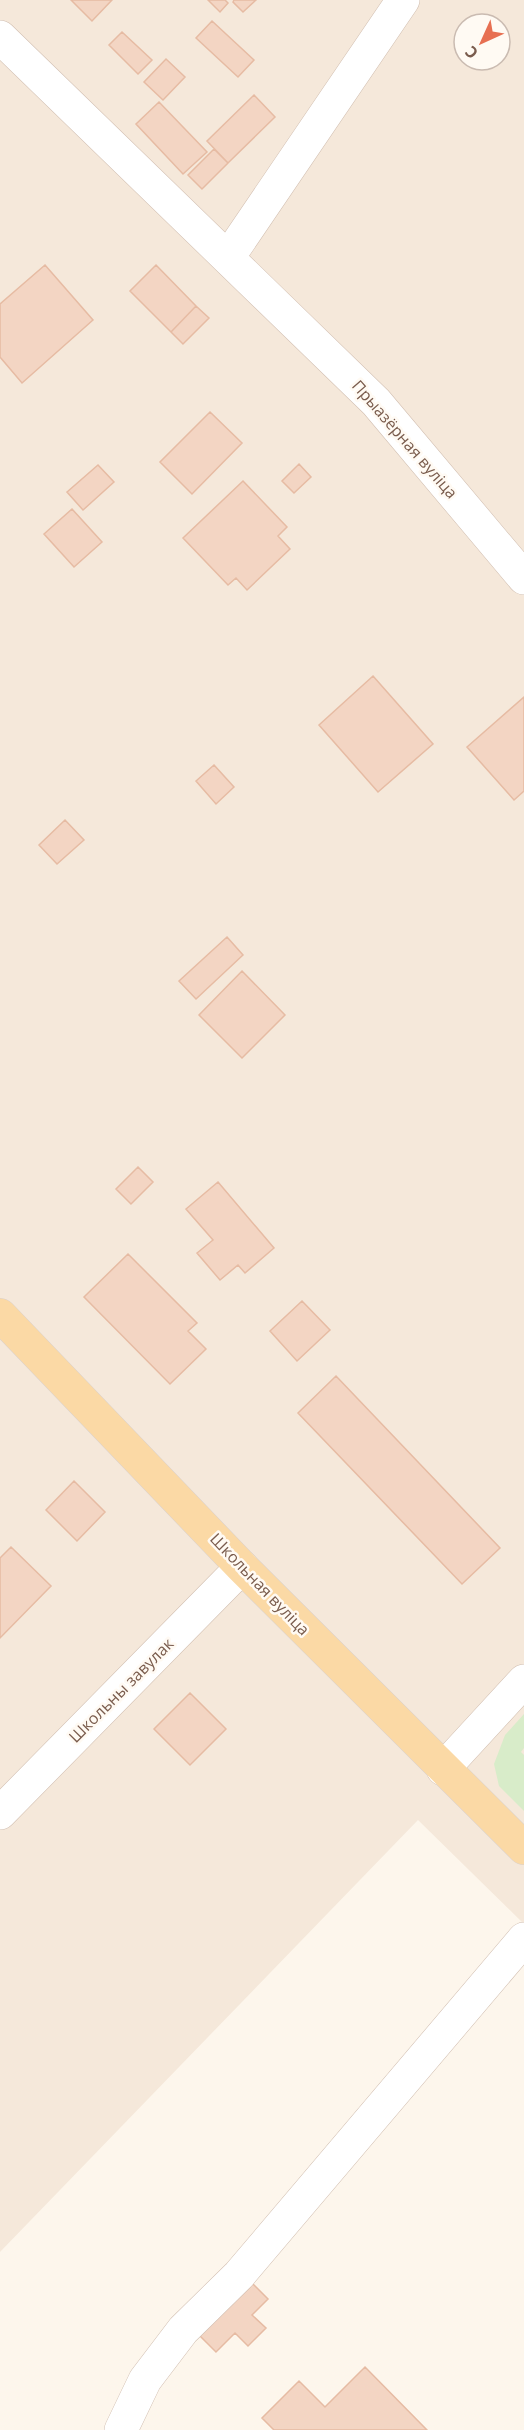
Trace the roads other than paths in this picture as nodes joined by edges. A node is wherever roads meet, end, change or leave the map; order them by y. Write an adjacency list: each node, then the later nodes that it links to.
1 (403, 0): 3 (street)
2 (0, 37): 3 (street, Прыазёрная вуліца)
3 (228, 256): 4 (street, Прыазёрная вуліца)
4 (524, 578)
5 (0, 1316): 6 (main road, Школьная вуліца)
6 (242, 1567): 8 (main road, Школьная вуліца); 9 (street, Школьны завулак)
7 (524, 1681): 8 (street)
8 (443, 1769): 10 (main road, Школьная вуліца)
9 (0, 1813)
10 (524, 1848)
11 (524, 1939): 12 (street)
12 (121, 2430)

